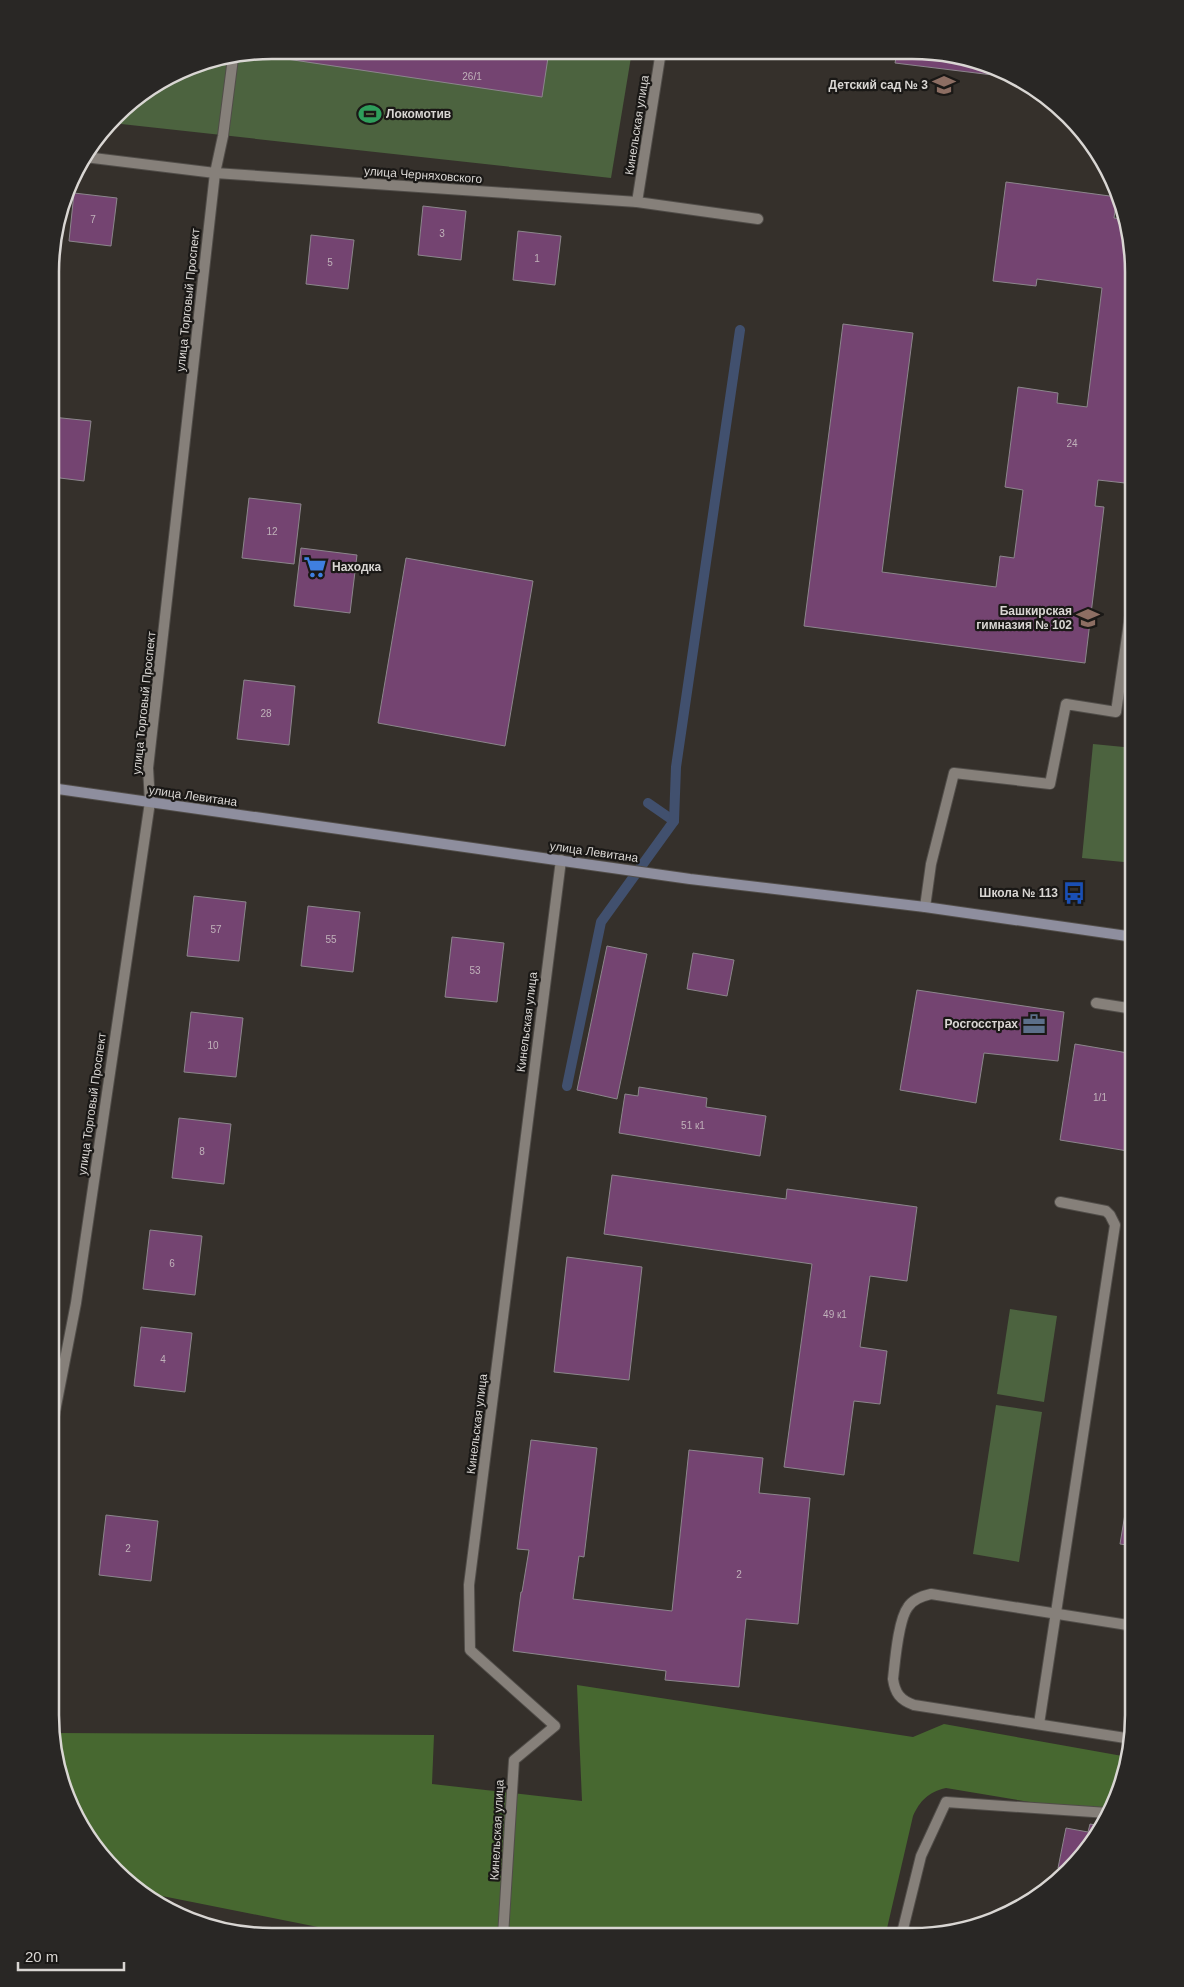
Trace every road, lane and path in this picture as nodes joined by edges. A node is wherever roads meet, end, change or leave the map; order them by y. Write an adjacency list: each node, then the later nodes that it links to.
1 (660, 59): 5 (street, Кинельская улица)
2 (232, 63): 4 (street, улица Торговый Проспект)
3 (92, 158): 4 (street, улица Черняховского)
4 (215, 173): 5 (street, улица Черняховского); 9 (street, улица Торговый Проспект)
5 (637, 202): 6 (street, улица Черняховского)
6 (758, 219)
7 (1125, 671): 11 (street)
8 (59, 789): 9 (street, улица Левитана)
9 (150, 802): 10 (street, улица Левитана); 16 (street, улица Торговый Проспект)
10 (560, 860): 11 (street, улица Левитана); 22 (street, Кинельская улица)
11 (925, 907): 12 (street, улица Левитана)
12 (1125, 935)
13 (1096, 1003): 14 (street)
14 (1125, 1008)
15 (1060, 1202): 17 (street)
16 (59, 1391)
17 (1056, 1614): 18 (street); 19 (street); 19 (street)
18 (1125, 1625)
19 (1038, 1724): 20 (street)
20 (1124, 1738)
21 (1101, 1813): 23 (street)
22 (504, 1928)
23 (903, 1928)

